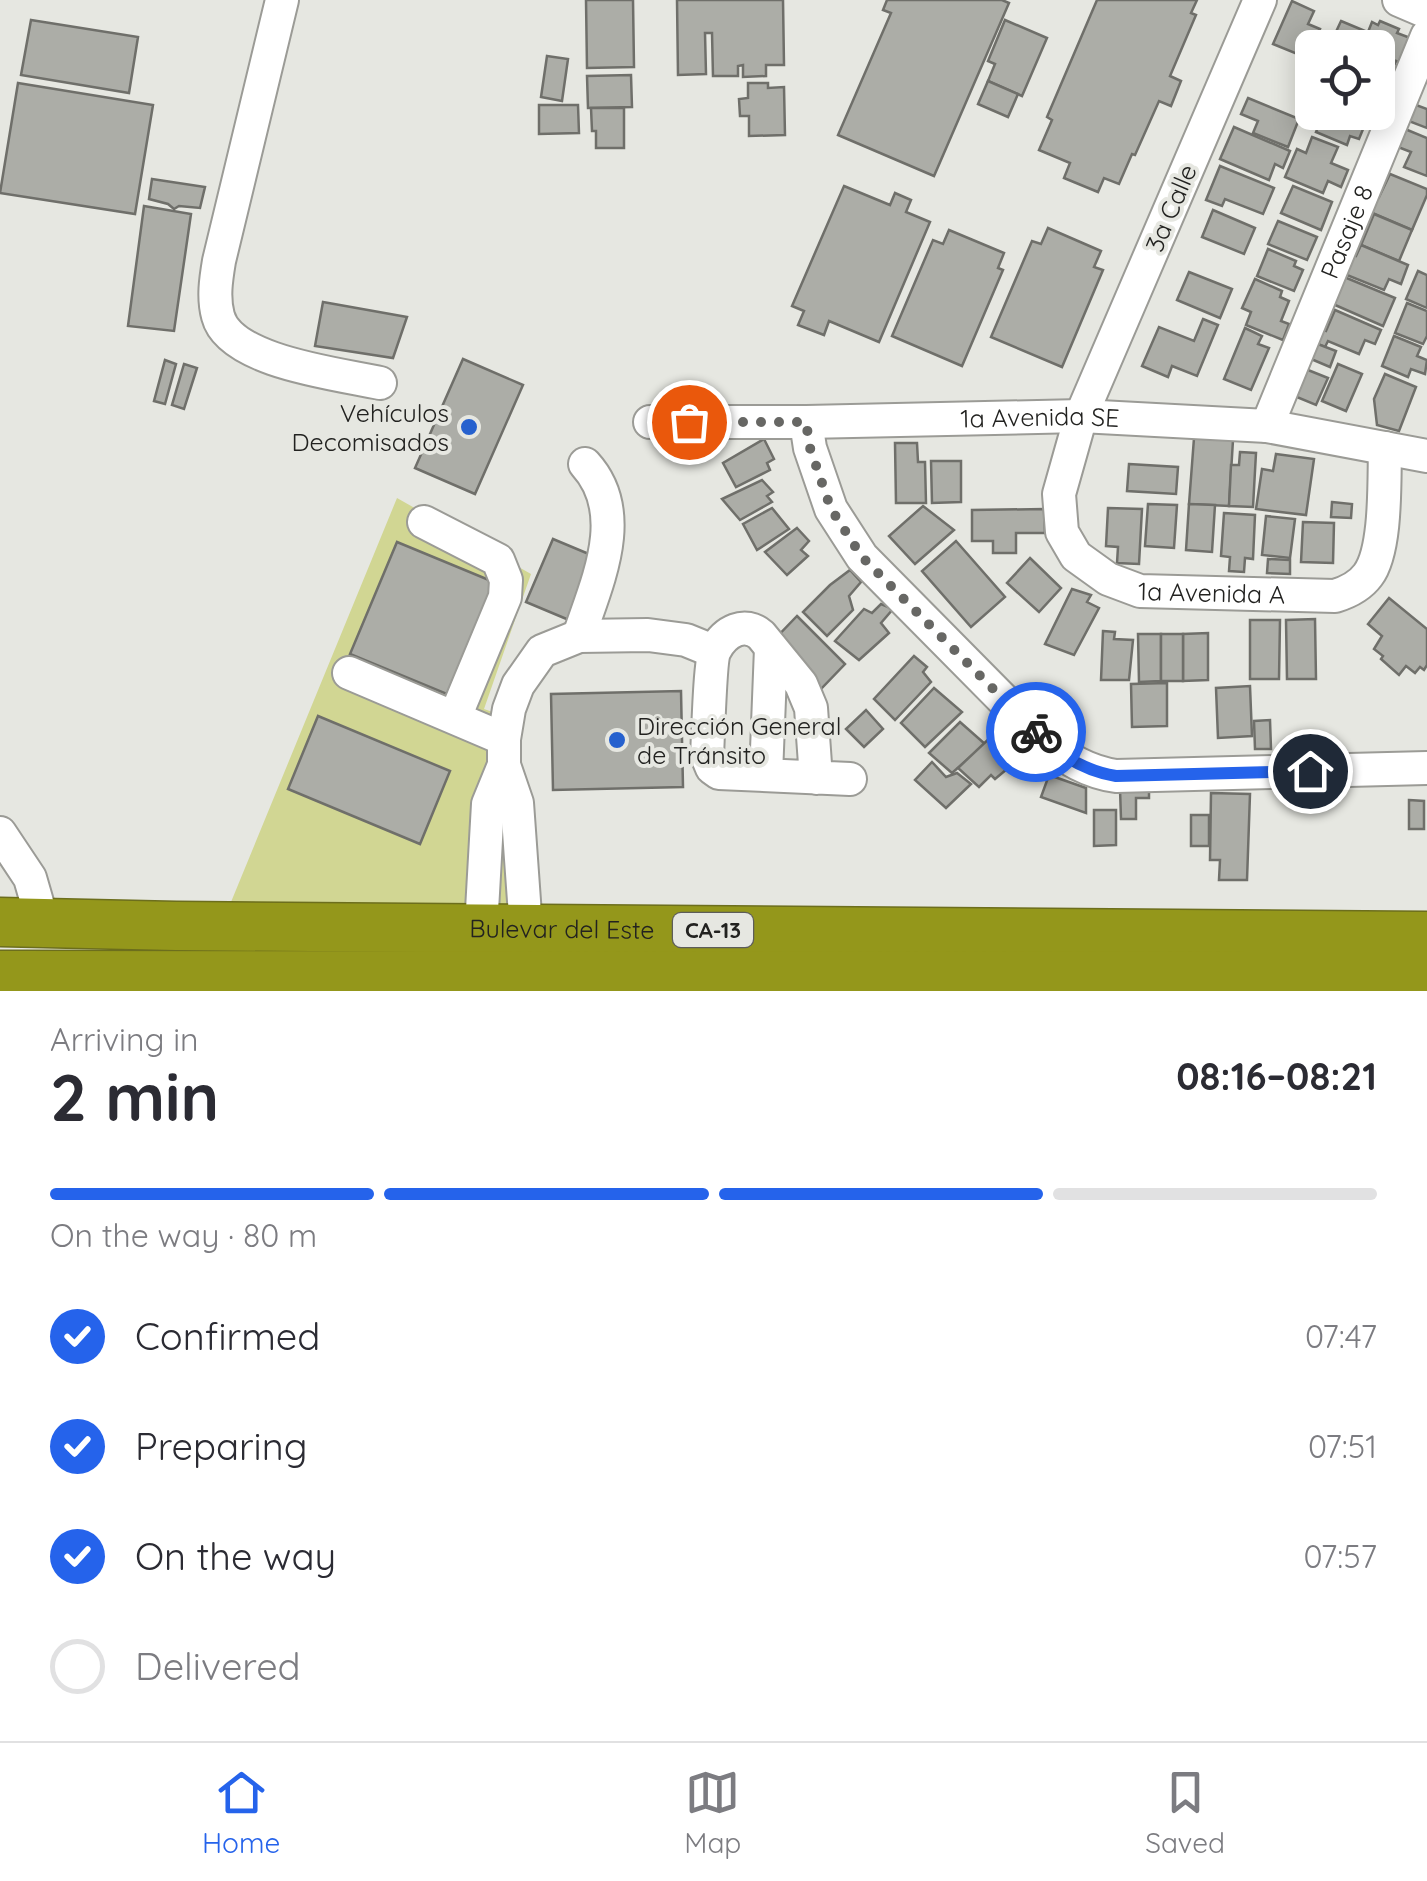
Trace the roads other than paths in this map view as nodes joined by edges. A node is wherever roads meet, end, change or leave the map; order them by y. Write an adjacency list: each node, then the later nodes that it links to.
1 (282, 0): 6 (street)
2 (1260, 0): 7 (street, 3a Calle)
3 (1399, 0): 4 (street)
4 (1427, 12)
5 (1427, 36): 10 (street, Pasaje 8)
6 (380, 383)
7 (1082, 416): 9 (street, 1a Avenida SE); 10 (street, 1a Avenida SE); 11 (street, 1a Avenida A)
8 (650, 422): 9 (street, 1a Avenida SE)
9 (806, 422): 20 (street)
10 (1267, 426): 11 (street, 1a Avenida SE)
11 (1414, 446)
12 (585, 464): 14 (street)
13 (424, 522): 18 (street)
14 (578, 636): 16 (street); 19 (street)
15 (770, 648): 16 (street); 21 (street); 22 (street)
16 (714, 652): 21 (street)
17 (350, 673): 18 (street)
18 (454, 718): 19 (street)
19 (504, 752): 26 (street); 26 (street)
20 (1427, 768)
21 (766, 775): 22 (street)
22 (816, 778): 23 (street)
23 (850, 779)
24 (0, 834): 25 (street)
25 (21, 922): 26 (highway, Bulevar del Este / CA-13)
26 (503, 928): 27 (highway, Bulevar del Este / CA-13)
27 (1427, 936)
28 (0, 975): 29 (highway, Bulevar del Este / CA-13)
29 (1401, 981)

